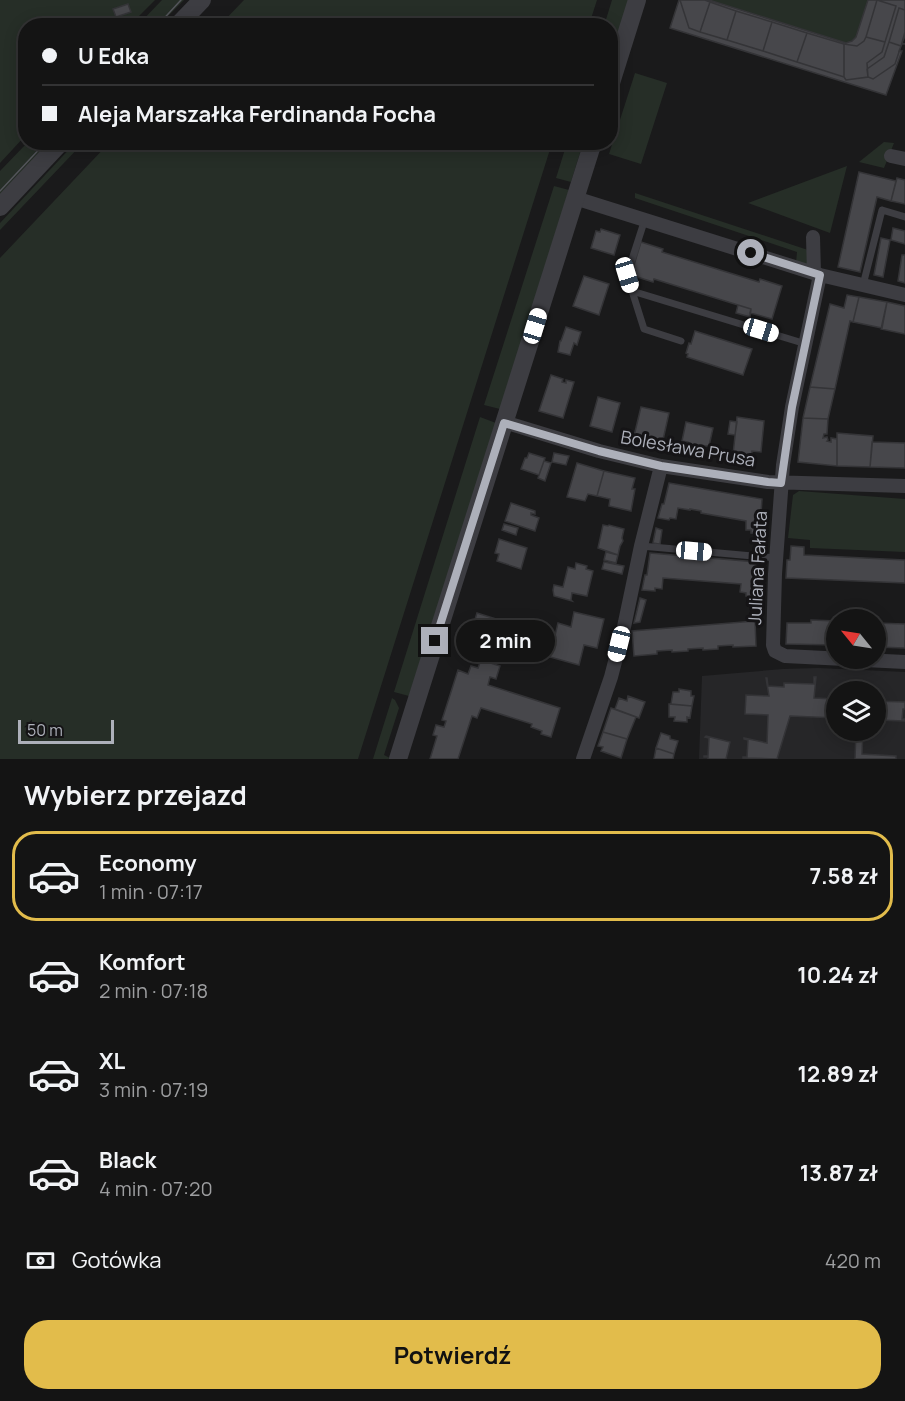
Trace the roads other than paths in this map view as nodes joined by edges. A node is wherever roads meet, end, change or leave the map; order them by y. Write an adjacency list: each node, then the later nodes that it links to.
1 (202, 0): 3 (street)
2 (638, 0): 4 (street)
3 (185, 18)
4 (618, 61)
5 (53, 150): 8 (street)
6 (590, 150): 7 (street)
7 (575, 198): 10 (street); 18 (street)
8 (0, 207)
9 (905, 217): 13 (lane)
10 (645, 219): 12 (street); 14 (lane)
11 (813, 237): 12 (street, Juliana Fałata)
12 (817, 274): 13 (street); 17 (street, Juliana Fałata)
13 (863, 285): 15 (street)
14 (632, 291): 16 (lane); 17 (lane)
15 (905, 294)
16 (681, 341)
17 (806, 344): 20 (street, Juliana Fałata)
18 (504, 423): 19 (street, Bolesława Prusa); 25 (street)
19 (661, 466): 20 (street, Bolesława Prusa); 22 (street)
20 (781, 483): 21 (street, Bolesława Prusa); 23 (street, Juliana Fałata)
21 (905, 486)
22 (641, 546): 23 (lane); 26 (street)
23 (776, 558): 24 (street, Juliana Fałata)
24 (905, 662)
25 (398, 759)
26 (583, 759)

